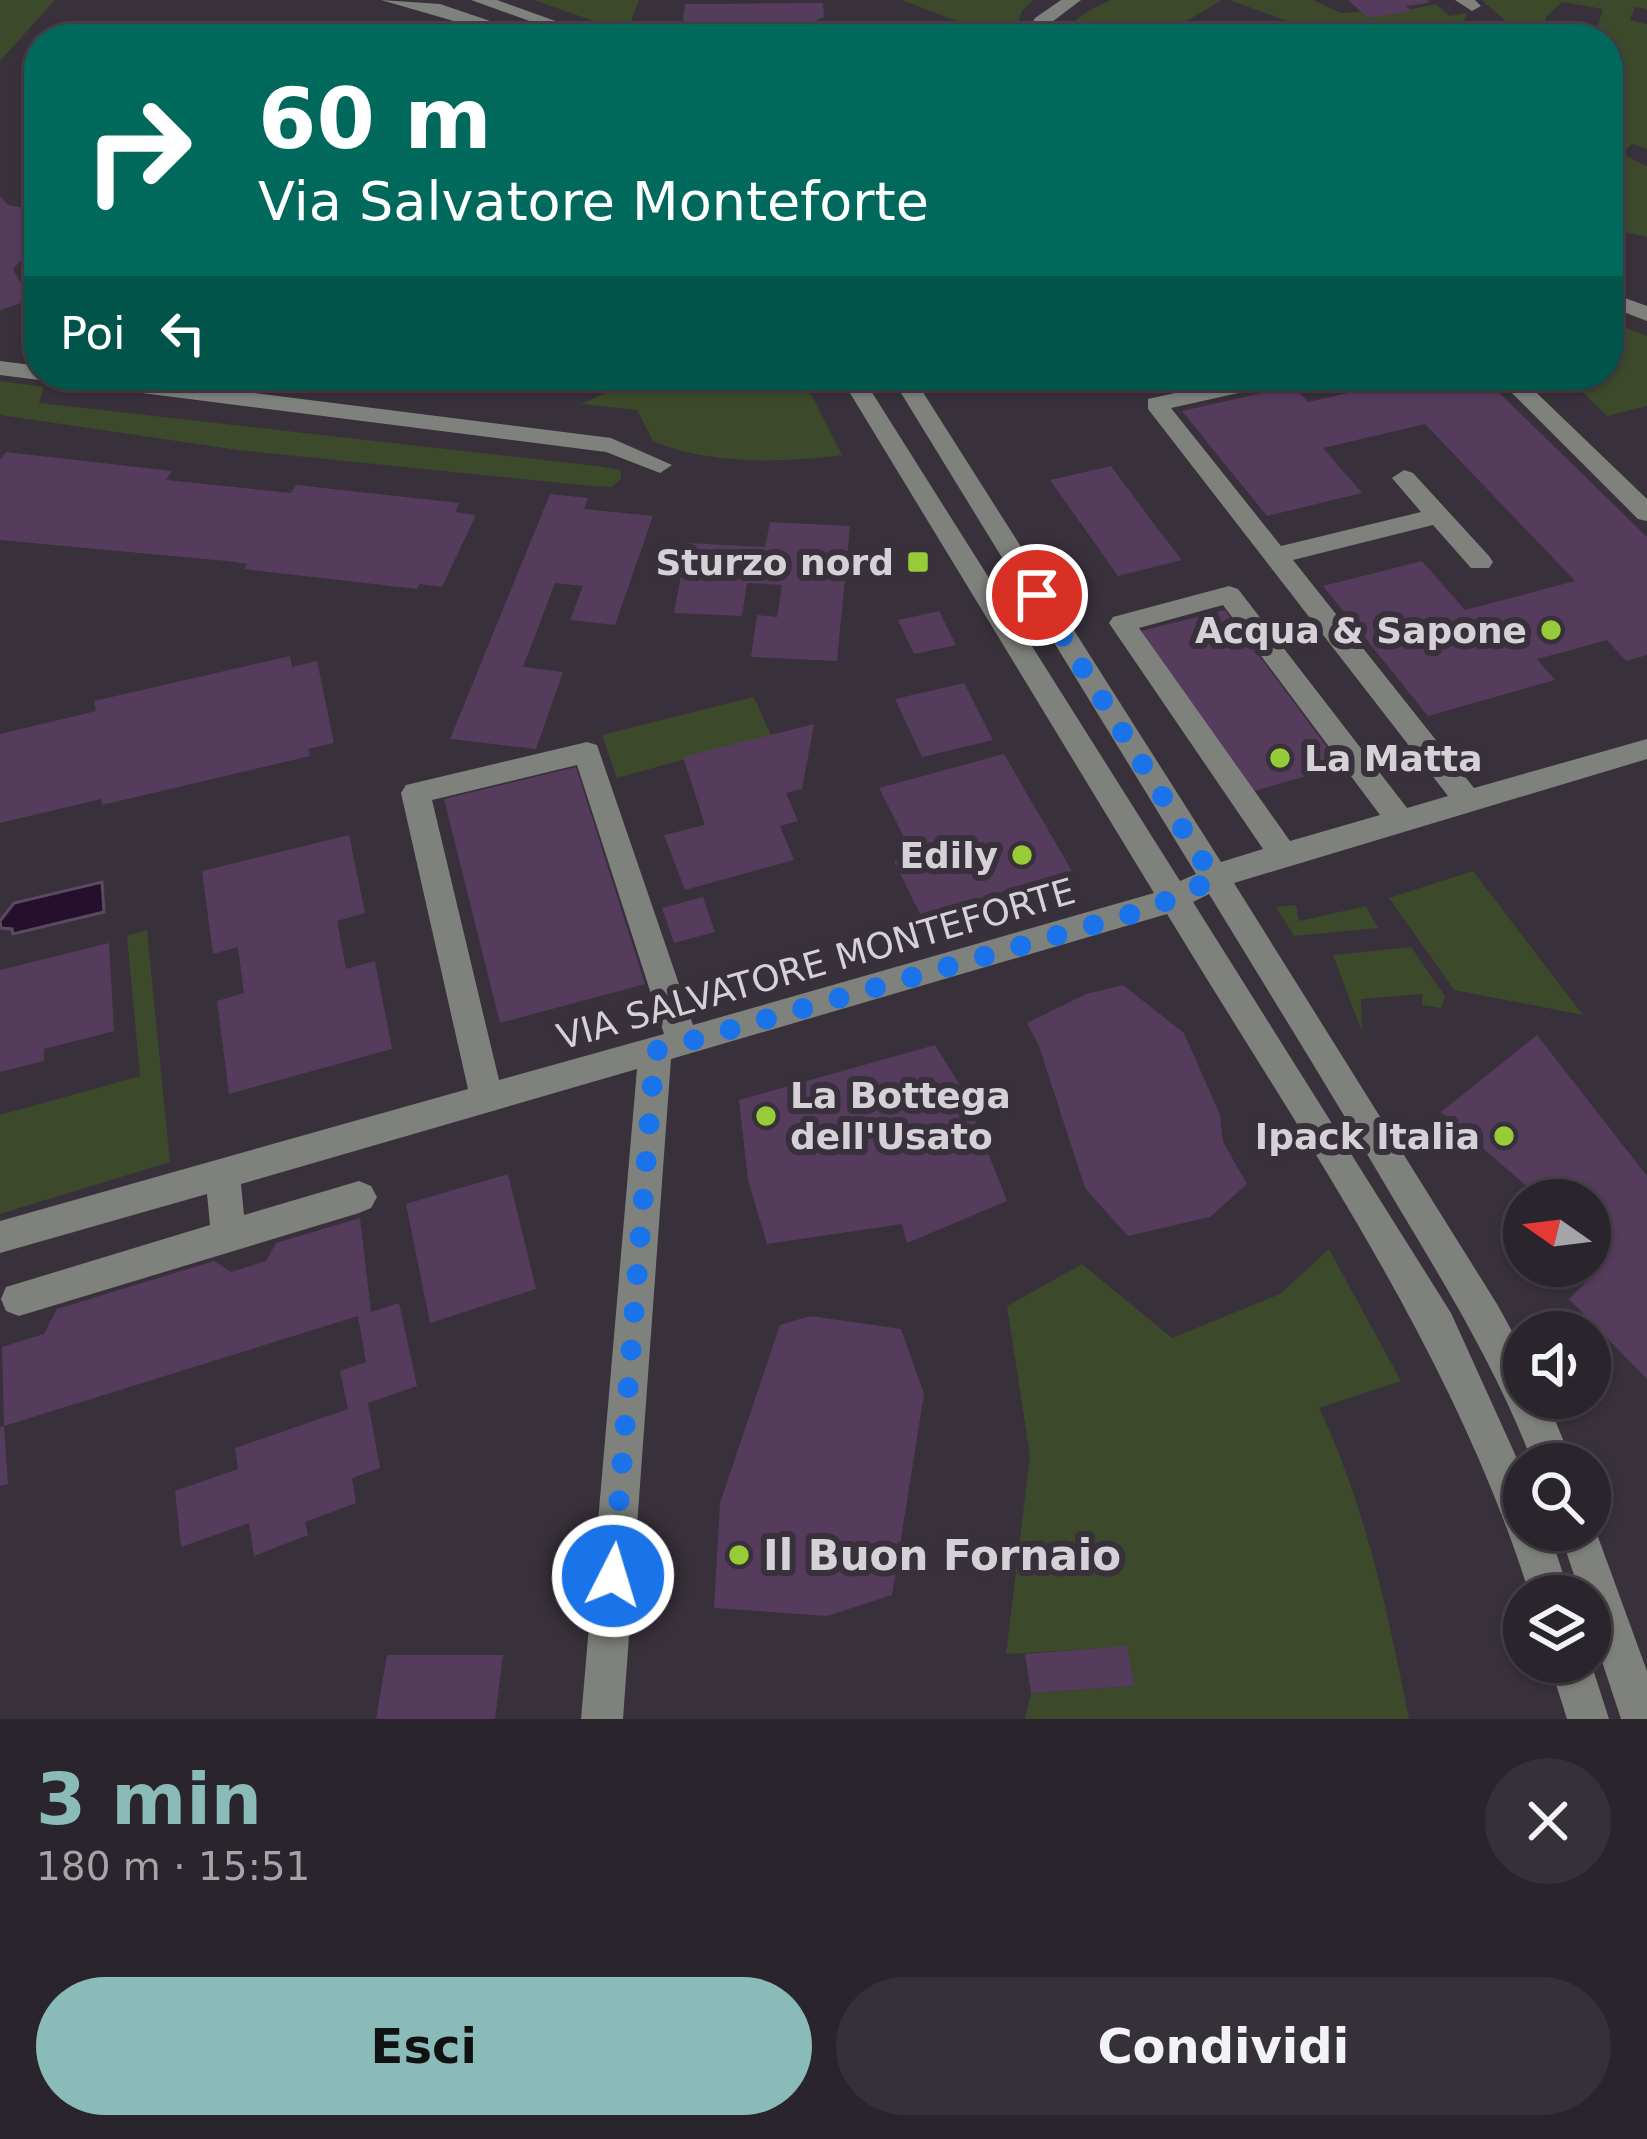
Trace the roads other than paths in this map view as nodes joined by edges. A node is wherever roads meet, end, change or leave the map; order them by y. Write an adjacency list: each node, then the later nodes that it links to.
1 (390, 0): 4 (street)
2 (481, 0): 5 (street)
3 (1072, 0): 6 (street)
4 (487, 24)
5 (552, 24)
6 (1040, 24)
7 (174, 390): 12 (street)
8 (859, 390): 23 (street)
9 (910, 390): 22 (street)
10 (1220, 390): 16 (street)
11 (1520, 390): 14 (street)
12 (660, 465)
13 (1404, 478): 15 (street)
14 (1647, 513)
15 (1438, 516): 16 (street); 17 (street)
16 (1275, 556): 19 (street)
17 (1480, 562)
18 (1647, 749): 19 (street, VIA SALVATORE MONTEFORTE)
19 (1468, 801): 20 (street, VIA SALVATORE MONTEFORTE)
20 (1401, 821): 21 (street, VIA SALVATORE MONTEFORTE); 21 (street)
21 (1282, 855): 22 (street, VIA SALVATORE MONTEFORTE)
22 (1214, 879): 23 (street, VIA SALVATORE MONTEFORTE); 31 (street)
23 (1171, 898): 24 (street, VIA SALVATORE MONTEFORTE); 32 (street)
24 (669, 1047): 25 (street, VIA SALVATORE MONTEFORTE); 25 (street); 35 (street)
25 (487, 1098): 26 (street, VIA SALVATORE MONTEFORTE)
26 (222, 1174): 28 (street); 29 (street, VIA SALVATORE MONTEFORTE)
27 (359, 1197): 28 (street)
28 (229, 1236): 30 (street)
29 (0, 1237)
30 (20, 1299)
31 (1503, 1357)
32 (1503, 1472)
33 (1586, 1551): 37 (street)
34 (1577, 1683): 36 (street)
35 (602, 1719)
36 (1588, 1719)
37 (1642, 1719)

